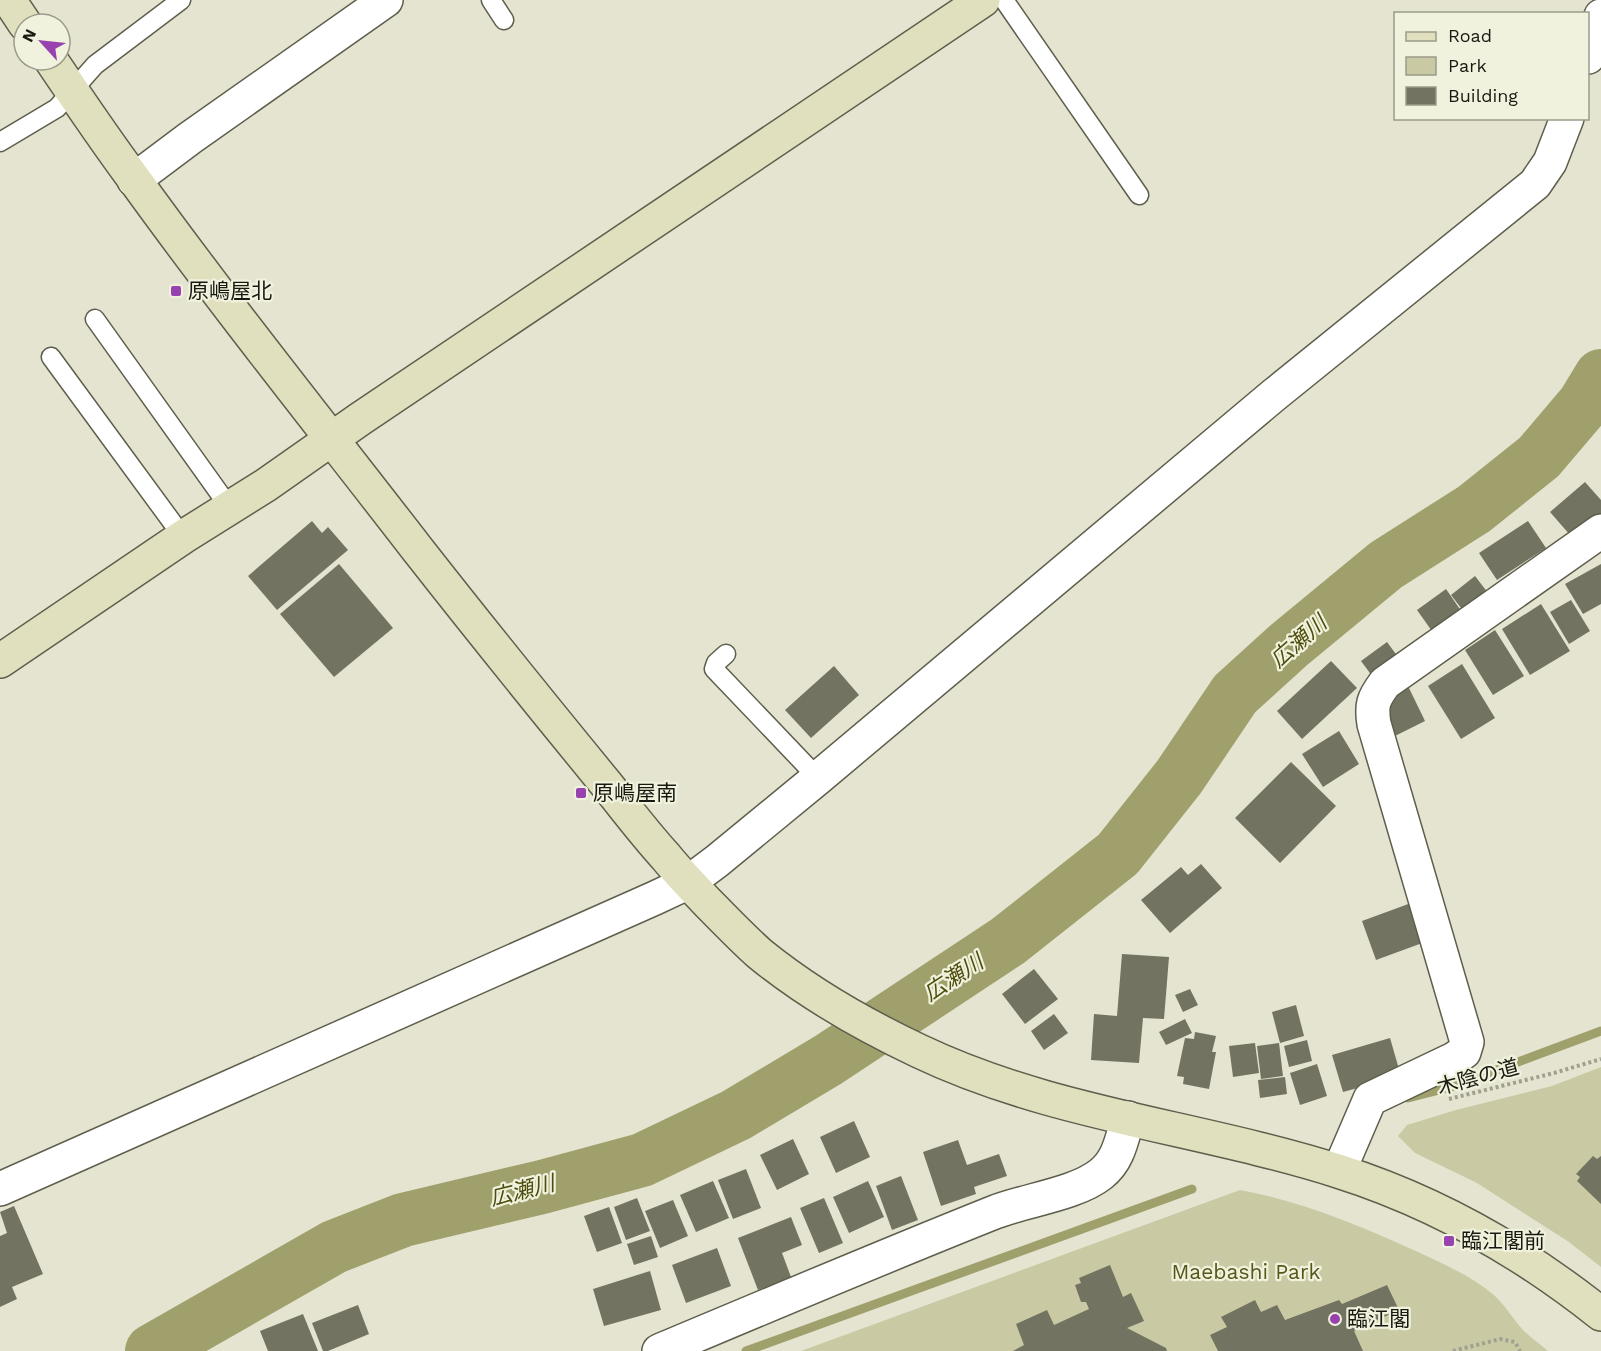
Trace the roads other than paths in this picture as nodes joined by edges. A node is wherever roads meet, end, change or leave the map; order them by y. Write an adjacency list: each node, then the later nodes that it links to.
1 (181, 0): 10 (lane)
2 (386, 0): 13 (street)
3 (491, 0): 7 (lane)
4 (983, 0): 17 (street)
5 (1004, 0): 14 (lane)
6 (1601, 16): 8 (street)
7 (504, 20)
8 (1589, 51)
9 (59, 72): 10 (street)
10 (72, 91): 12 (lane); 13 (street)
11 (1566, 120): 23 (street)
12 (0, 142)
13 (134, 180): 17 (street)
14 (1139, 195)
15 (95, 319): 18 (lane)
16 (51, 357): 20 (lane)
17 (332, 438): 18 (street); 24 (street)
18 (230, 508): 20 (street)
19 (1601, 531): 26 (street)
20 (183, 537): 22 (street)
21 (726, 654): 23 (lane)
22 (0, 660)
23 (818, 778): 24 (street)
24 (688, 882): 25 (street); 27 (street)
25 (1128, 1118): 26 (street); 29 (street)
26 (1339, 1171): 28 (street)
27 (0, 1189)
28 (1601, 1314)
29 (659, 1351)

